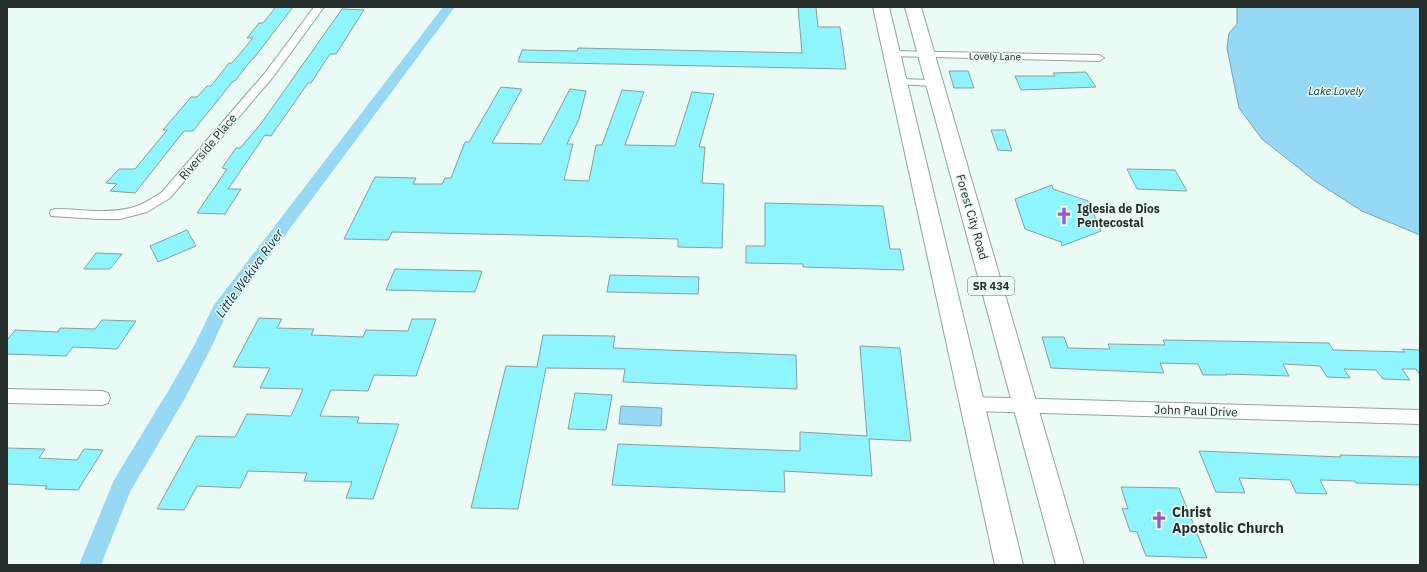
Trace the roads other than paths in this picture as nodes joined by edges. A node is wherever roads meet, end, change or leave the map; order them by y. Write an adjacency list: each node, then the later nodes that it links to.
1 (319, 7): 9 (street, Riverside Place)
2 (881, 7): 4 (main road)
3 (913, 7): 5 (main road, Forest City Road / SR 434)
4 (892, 54): 5 (street, Lovely Lane); 7 (main road)
5 (926, 55): 6 (street, Lovely Lane); 8 (main road, Forest City Road / SR 434)
6 (1099, 58)
7 (898, 82): 8 (street); 12 (main road)
8 (934, 83): 13 (main road, Forest City Road / SR 434)
9 (56, 213)
10 (7, 396): 11 (street)
11 (102, 398)
12 (972, 404): 13 (street, John Paul Drive); 15 (main road)
13 (1025, 406): 14 (street, John Paul Drive); 16 (main road, Forest City Road / SR 434)
14 (1420, 418)
15 (1009, 565)
16 (1070, 565)

